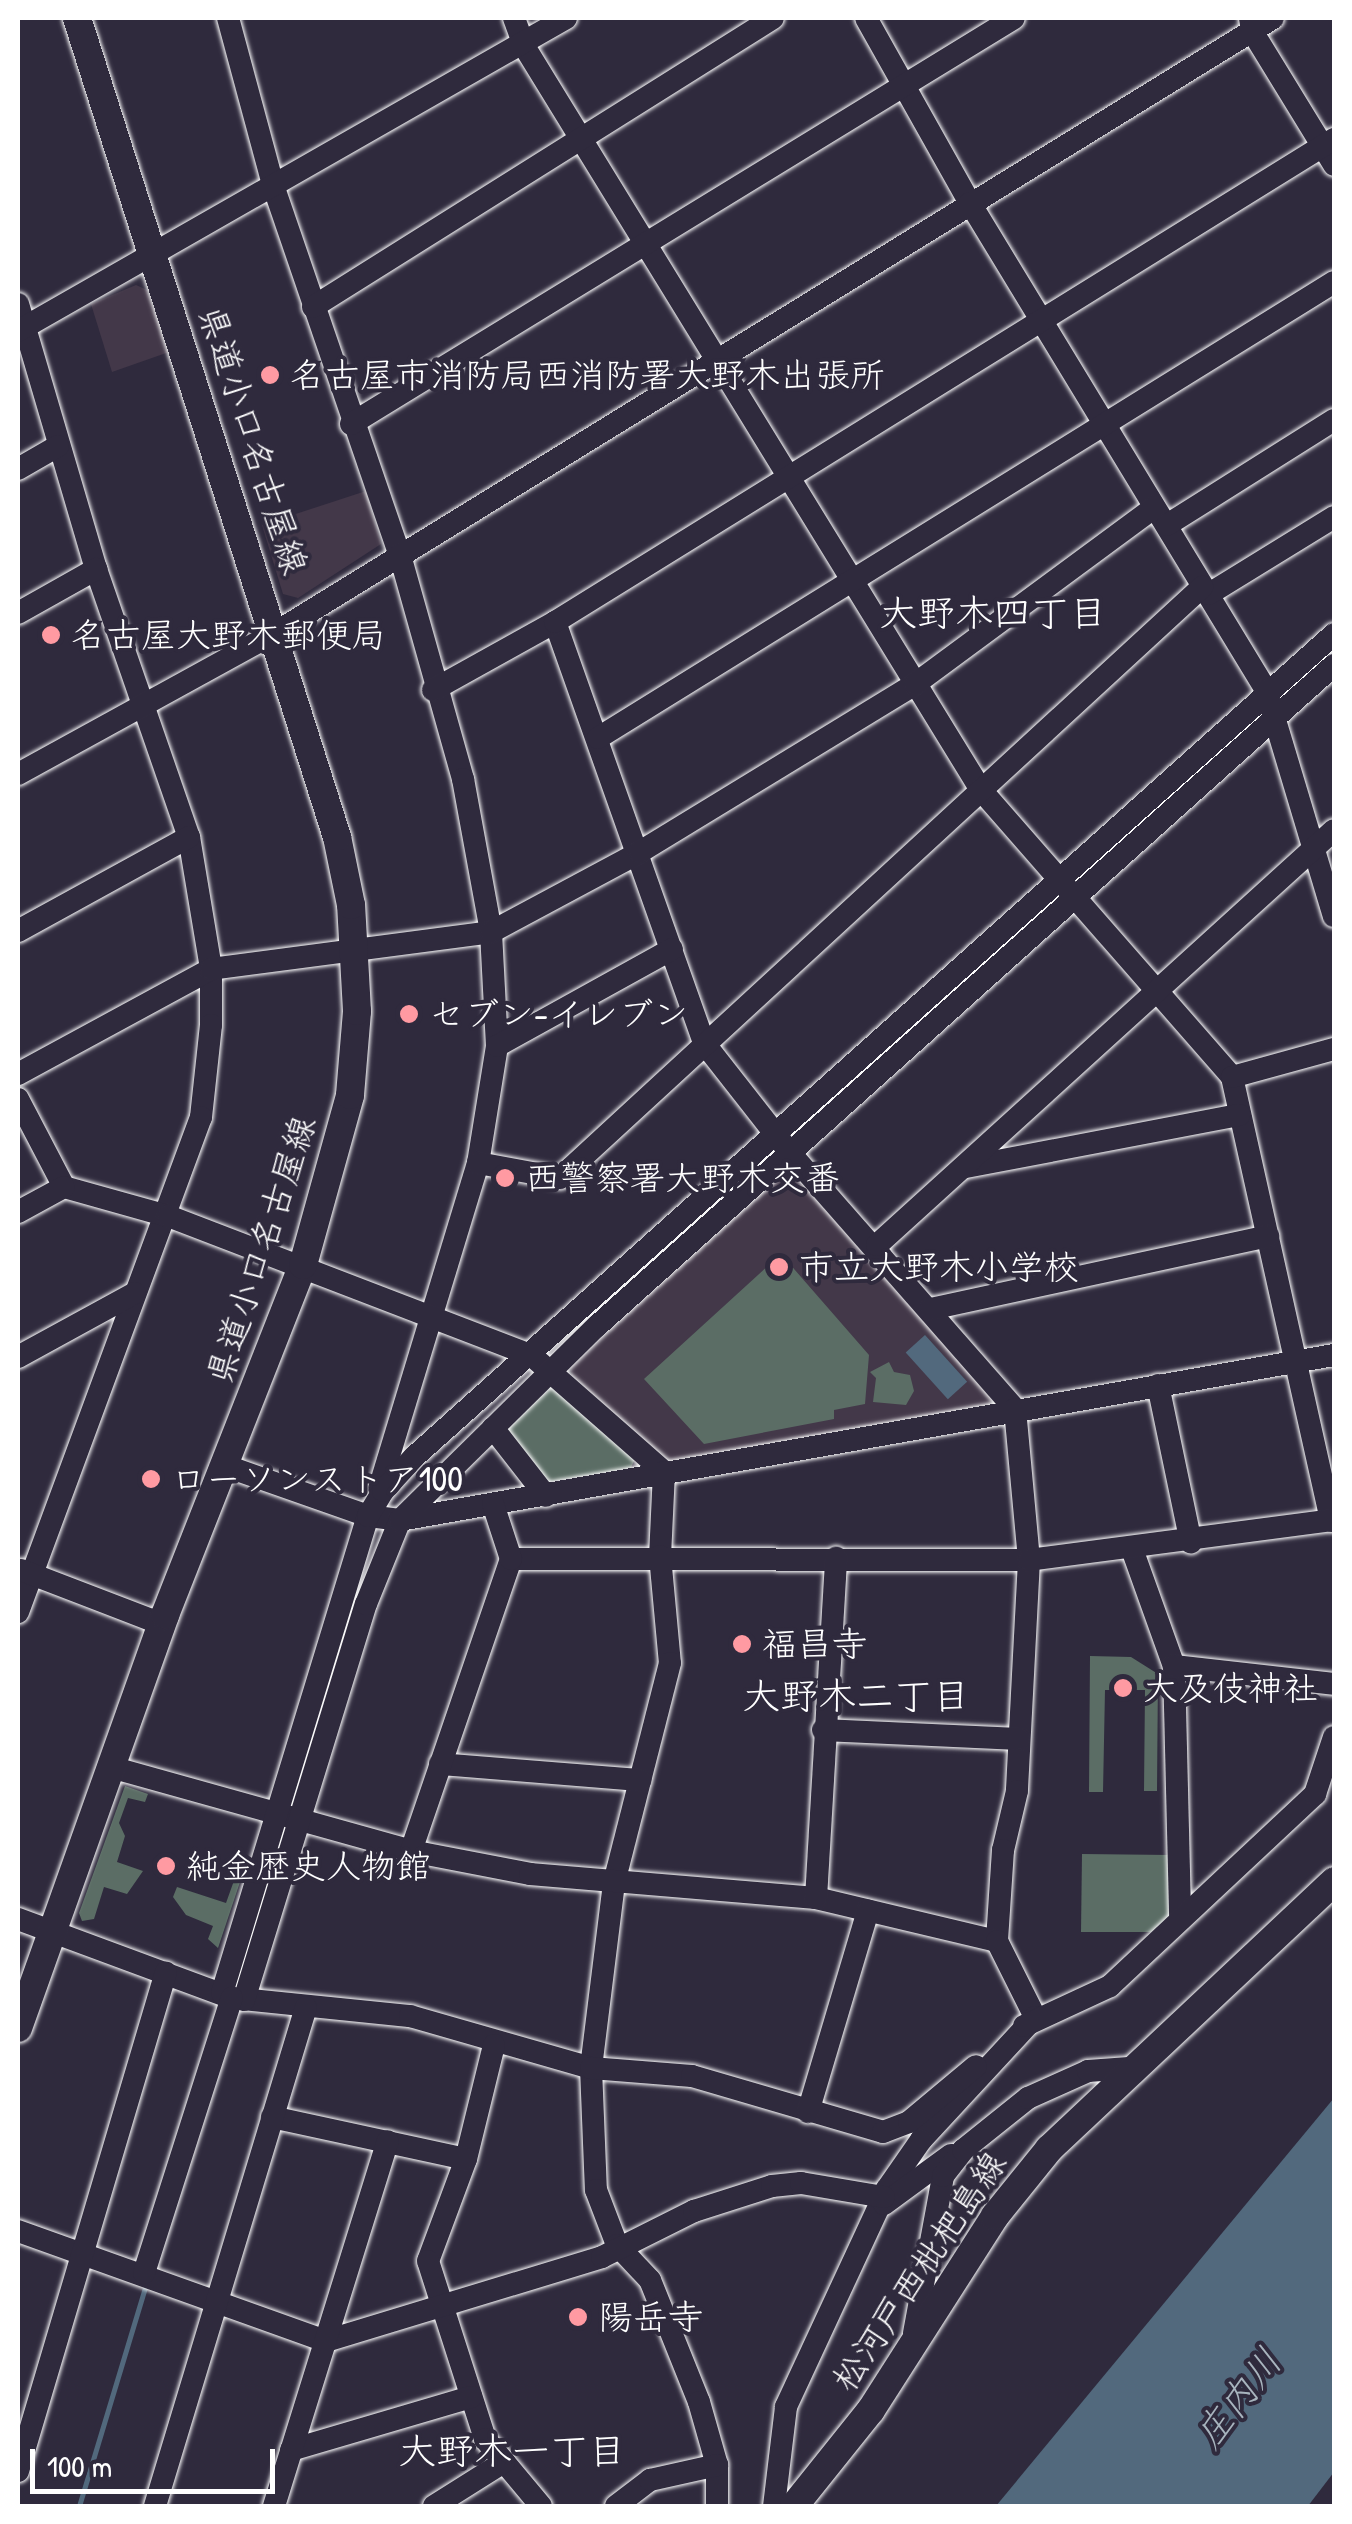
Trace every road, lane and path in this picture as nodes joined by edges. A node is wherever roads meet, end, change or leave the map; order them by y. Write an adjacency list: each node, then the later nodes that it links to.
1 (77, 18): 17 (main road, 県道小口名古屋線)
2 (514, 18): 10 (street)
3 (566, 18): 10 (street)
4 (773, 18): 12 (street)
5 (866, 18): 11 (street)
6 (1014, 18): 11 (street)
7 (1273, 18): 9 (street)
8 (231, 19): 14 (street)
9 (1251, 24): 13 (street); 15 (street)
10 (524, 46): 12 (street); 14 (street)
11 (902, 83): 15 (street); 16 (street)
12 (582, 138): 16 (street); 20 (street)
13 (1330, 150): 21 (street)
14 (273, 185): 17 (street); 20 (street)
15 (970, 203): 21 (street); 23 (street)
16 (645, 241): 23 (street); 26 (street)
17 (155, 256): 22 (street); 38 (main road, 県道小口名古屋線)
18 (1334, 282): 25 (street)
19 (18, 304): 22 (street)
20 (313, 307): 26 (street)
21 (1042, 317): 25 (street); 29 (street)
22 (21, 329): 27 (street)
23 (716, 362): 29 (street); 32 (street)
24 (1334, 420): 30 (street)
25 (1107, 423): 30 (street); 34 (street)
26 (352, 424): 32 (street)
27 (58, 446): 28 (street); 33 (street)
28 (18, 469)
29 (788, 478): 34 (street); 37 (street)
30 (1161, 516): 35 (street); 41 (street)
31 (1334, 517): 35 (street)
32 (400, 556): 38 (street); 42 (street)
33 (96, 569): 36 (street); 44 (street)
34 (850, 580): 41 (street); 46 (street)
35 (1206, 590): 43 (street); 48 (street)
36 (18, 612)
37 (555, 622): 42 (street); 46 (street)
38 (275, 633): 44 (street); 57 (main road, 県道小口名古屋線)
39 (1334, 634): 43 (street)
40 (1334, 665): 45 (street)
41 (915, 684): 48 (street); 51 (street)
42 (433, 690): 55 (street)
43 (1266, 690): 45 (street); 52 (street)
44 (142, 706): 47 (street); 49 (street)
45 (1278, 714): 50 (street); 52 (street)
46 (598, 738): 51 (street)
47 (18, 774)
48 (982, 790): 52 (street); 60 (street)
49 (188, 837): 54 (street); 58 (street)
50 (1326, 838): 53 (street); 59 (street)
51 (640, 852): 55 (street); 56 (street)
52 (1069, 890): 59 (street); 67 (street); 68 (street)
53 (1334, 916)
54 (18, 931)
55 (491, 932): 57 (street); 61 (street)
56 (672, 950): 60 (street); 61 (street)
57 (356, 953): 58 (street); 76 (main road, 県道小口名古屋線)
58 (211, 969): 63 (street); 73 (street)
59 (1157, 992): 64 (street); 70 (street)
60 (704, 1042): 67 (street); 69 (street)
61 (497, 1046): 69 (street)
62 (1334, 1049): 64 (street)
63 (18, 1074)
64 (1232, 1077): 66 (street)
65 (18, 1099): 71 (street)
66 (1239, 1115): 70 (street); 74 (street)
67 (774, 1132): 68 (street); 83 (street)
68 (791, 1154): 75 (street); 83 (street)
69 (478, 1163): 79 (street)
70 (962, 1167): 75 (street)
71 (64, 1186): 72 (street); 73 (street)
72 (18, 1212)
73 (168, 1216): 76 (street); 77 (street)
74 (1268, 1236): 78 (street); 82 (street)
75 (877, 1244): 78 (street)
76 (304, 1265): 79 (street); 87 (main road, 県道小口名古屋線)
77 (134, 1293): 81 (street); 100 (street)
78 (931, 1309): 85 (street)
79 (430, 1312): 83 (street); 91 (street)
80 (1334, 1356): 82 (street)
81 (18, 1357)
82 (1297, 1362): 84 (street); 93 (street)
83 (540, 1363): 86 (street); 88 (street); 91 (street)
84 (1158, 1385): 85 (street); 94 (street)
85 (1015, 1410): 88 (street); 99 (street)
86 (493, 1428): 89 (street); 92 (street)
87 (226, 1466): 91 (street); 102 (main road, 県道小口名古屋線)
88 (664, 1472): 89 (street); 96 (street)
89 (546, 1496): 90 (street)
90 (493, 1504): 92 (street); 98 (street)
91 (368, 1516): 92 (street); 111 (street)
92 (400, 1520): 112 (street)
93 (1333, 1520): 94 (street)
94 (1191, 1543): 95 (street)
95 (1132, 1549): 99 (street); 103 (street)
96 (660, 1556): 97 (street); 98 (street); 110 (street)
97 (836, 1558): 99 (street); 105 (street)
98 (510, 1559): 108 (street)
99 (1029, 1560): 107 (street)
100 (25, 1572): 101 (street); 102 (street)
101 (18, 1612)
102 (162, 1624): 109 (main road, 県道小口名古屋線)
103 (1174, 1666): 104 (street); 118 (street)
104 (1334, 1684)
105 (824, 1730): 107 (street); 116 (street)
106 (1334, 1737): 118 (street)
107 (1019, 1739): 121 (street)
108 (440, 1764): 110 (street); 113 (street)
109 (112, 1767): 111 (street); 120 (main road, 県道小口名古屋線)
110 (640, 1780): 115 (street)
111 (275, 1817): 112 (street); 123 (street)
112 (299, 1823): 113 (street); 123 (street)
113 (410, 1852): 115 (street)
114 (1334, 1881): 129 (main road, 松河戸西枇杷島線)
115 (614, 1883): 116 (street); 128 (street)
116 (816, 1898): 117 (street)
117 (868, 1910): 121 (street); 130 (street)
118 (1180, 1917): 125 (street)
119 (18, 1919): 120 (street)
120 (53, 1932): 122 (street); 126 (main road, 県道小口名古屋線)
121 (997, 1942): 125 (street)
122 (166, 1972): 123 (street); 138 (street)
123 (232, 1997): 124 (street); 139 (street)
124 (306, 2007): 127 (street); 131 (street)
125 (1035, 2018): 130 (street); 135 (street)
126 (18, 2028)
127 (494, 2045): 128 (street); 134 (street)
128 (592, 2068): 130 (street); 137 (street)
129 (1129, 2068): 133 (street); 143 (main road, 松河戸西枇杷島線)
130 (808, 2112)
131 (272, 2117): 132 (street); 140 (street)
132 (388, 2141): 134 (street); 142 (street)
133 (963, 2150): 135 (street); 143 (street)
134 (466, 2158): 141 (street)
135 (881, 2202): 137 (street); 155 (street)
136 (18, 2231): 138 (street)
137 (620, 2249): 141 (street); 147 (street)
138 (82, 2253): 139 (street); 148 (street)
139 (144, 2273): 140 (street)
140 (216, 2299): 142 (street); 149 (street)
141 (440, 2306): 142 (street); 144 (street)
142 (326, 2341): 145 (street)
143 (910, 2346): 156 (main road, 松河戸西枇杷島線)
144 (471, 2397): 145 (street); 146 (street)
145 (291, 2450): 150 (street)
146 (504, 2462): 151 (street); 152 (street)
147 (717, 2465): 153 (street); 154 (street)
148 (18, 2471)
149 (155, 2506)
150 (274, 2506)
151 (434, 2506)
152 (540, 2506)
153 (616, 2506)
154 (716, 2506)
155 (774, 2506)
156 (794, 2506)

